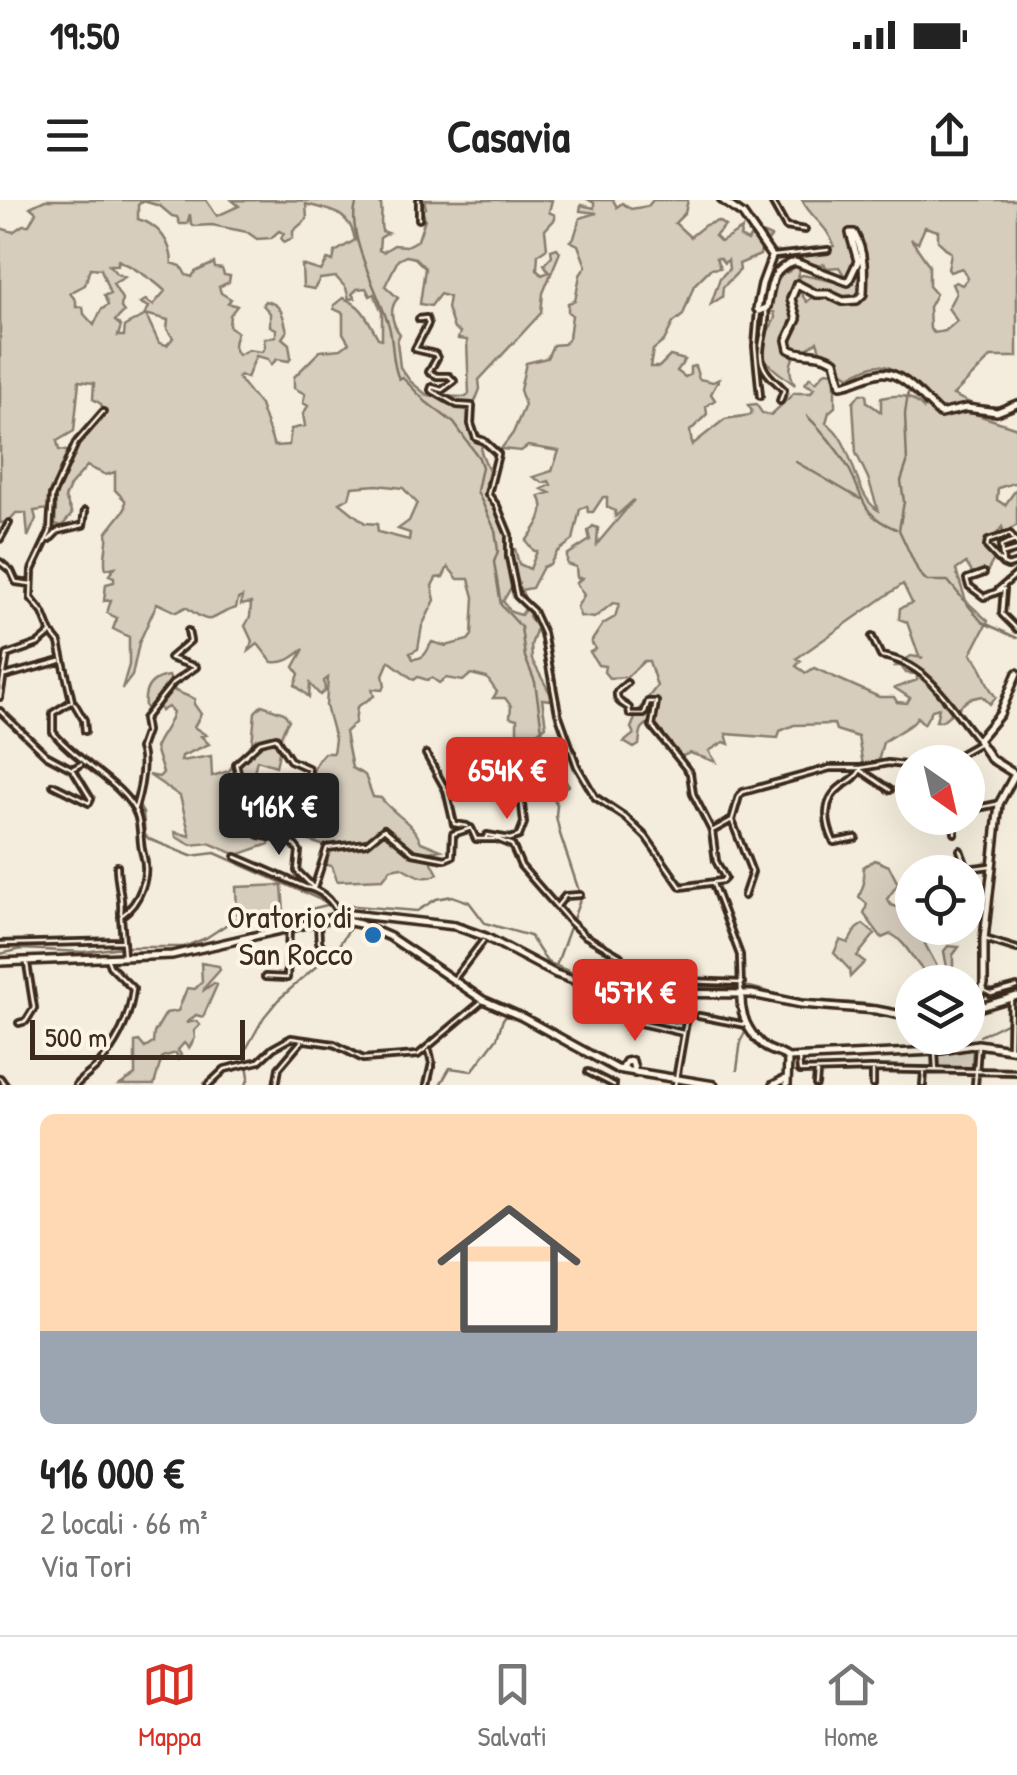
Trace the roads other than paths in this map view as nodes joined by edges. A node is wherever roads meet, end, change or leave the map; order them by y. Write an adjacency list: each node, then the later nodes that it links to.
1 (419, 200): 4 (street)
2 (722, 200): 7 (street)
3 (771, 200): 5 (street)
4 (419, 219)
5 (805, 230)
6 (828, 250): 7 (street)
7 (772, 257): 8 (street)
8 (760, 311): 10 (street); 11 (street); 14 (street)
9 (419, 319): 69 (street)
10 (772, 377): 11 (street); 13 (street)
11 (760, 381): 12 (street)
12 (760, 396)
13 (780, 401)
14 (1017, 404)
15 (103, 412): 19 (street)
16 (85, 511): 19 (street)
17 (9, 523): 18 (street)
18 (0, 539)
19 (46, 542): 27 (street)
20 (1016, 545): 21 (street); 21 (street); 24 (street)
21 (1002, 554): 24 (street)
22 (0, 562): 27 (street)
23 (1017, 563): 24 (street)
24 (1004, 564)
25 (984, 573): 28 (street)
26 (1017, 574): 28 (street)
27 (31, 584): 31 (street)
28 (998, 591): 29 (street)
29 (1017, 629)
30 (188, 631): 59 (street)
31 (51, 633): 34 (street); 35 (street)
32 (872, 636): 44 (street)
33 (0, 651): 34 (street)
34 (7, 655): 37 (street)
35 (61, 661): 37 (street); 41 (street)
36 (1017, 673): 39 (street)
37 (4, 676): 40 (street)
38 (628, 683): 62 (street)
39 (1014, 684): 44 (street)
40 (0, 696)
41 (72, 701): 43 (street); 47 (street)
42 (0, 711): 49 (street)
43 (85, 731)
44 (979, 742): 45 (street); 51 (street)
45 (974, 745)
46 (426, 754): 61 (street)
47 (83, 762): 49 (street); 59 (street)
48 (895, 764): 50 (street)
49 (72, 769): 54 (street)
50 (861, 769): 56 (street); 60 (street); 63 (street)
51 (1016, 774): 55 (street)
52 (533, 782): 64 (street)
53 (311, 784): 70 (street)
54 (54, 786)
55 (1014, 786): 57 (street)
56 (890, 790)
57 (999, 804): 58 (street); 68 (street)
58 (985, 807)
59 (134, 809): 74 (street)
60 (732, 820): 62 (street); 72 (street)
61 (468, 827): 64 (street); 70 (street)
62 (712, 830): 69 (street)
63 (856, 838)
64 (486, 839): 73 (street)
65 (960, 850): 68 (street)
66 (236, 857): 70 (street)
67 (117, 866): 74 (street)
68 (991, 866): 78 (street)
69 (713, 883): 92 (street)
70 (314, 888): 75 (street)
71 (580, 895): 73 (street)
72 (744, 896)
73 (557, 906): 92 (street)
74 (121, 914): 81 (street)
75 (348, 917): 76 (street); 90 (street); 94 (street)
76 (318, 920): 77 (street); 83 (street)
77 (289, 926): 85 (street); 89 (street)
78 (985, 929)
79 (985, 939): 84 (street)
80 (483, 941): 90 (street)
81 (123, 942): 82 (street); 85 (street)
82 (0, 944)
83 (323, 947)
84 (1017, 949)
85 (124, 954): 86 (street)
86 (107, 958): 87 (street); 128 (street)
87 (26, 961): 88 (street); 103 (street)
88 (0, 962)
89 (265, 977)
90 (453, 980): 96 (street)
91 (1017, 987): 93 (street)
92 (741, 989): 94 (street); 99 (street); 104 (street)
93 (985, 991)
94 (625, 992): 105 (street)
95 (1014, 997): 98 (street); 108 (street)
96 (483, 1000): 109 (street); 125 (street)
97 (690, 1000): 102 (street)
98 (985, 1006)
99 (895, 1014)
100 (698, 1016): 104 (street)
101 (672, 1018): 102 (street)
102 (686, 1020): 105 (street)
103 (20, 1023)
104 (748, 1026): 115 (street)
105 (683, 1033): 125 (street)
106 (302, 1041): 109 (street); 129 (street); 130 (street)
107 (985, 1045): 108 (street)
108 (1014, 1049)
109 (428, 1050): 131 (street)
110 (895, 1053): 111 (street)
111 (841, 1054): 114 (street); 116 (street)
112 (935, 1055): 121 (street)
113 (978, 1055): 122 (street)
114 (798, 1057): 115 (street); 118 (street)
115 (788, 1058): 126 (street)
116 (840, 1070): 117 (street); 118 (street)
117 (874, 1070): 120 (street); 135 (street)
118 (817, 1071): 134 (street)
119 (588, 1072): 132 (street)
120 (924, 1072): 121 (street); 136 (street)
121 (936, 1072): 122 (street)
122 (977, 1072): 123 (street); 137 (street)
123 (1017, 1072)
124 (0, 1078): 127 (street)
125 (676, 1082): 133 (street)
126 (782, 1084)
127 (5, 1085)
128 (76, 1085)
129 (208, 1085)
130 (276, 1085)
131 (426, 1085)
132 (614, 1085)
133 (714, 1085)
134 (816, 1085)
135 (873, 1085)
136 (922, 1085)
137 (975, 1085)

